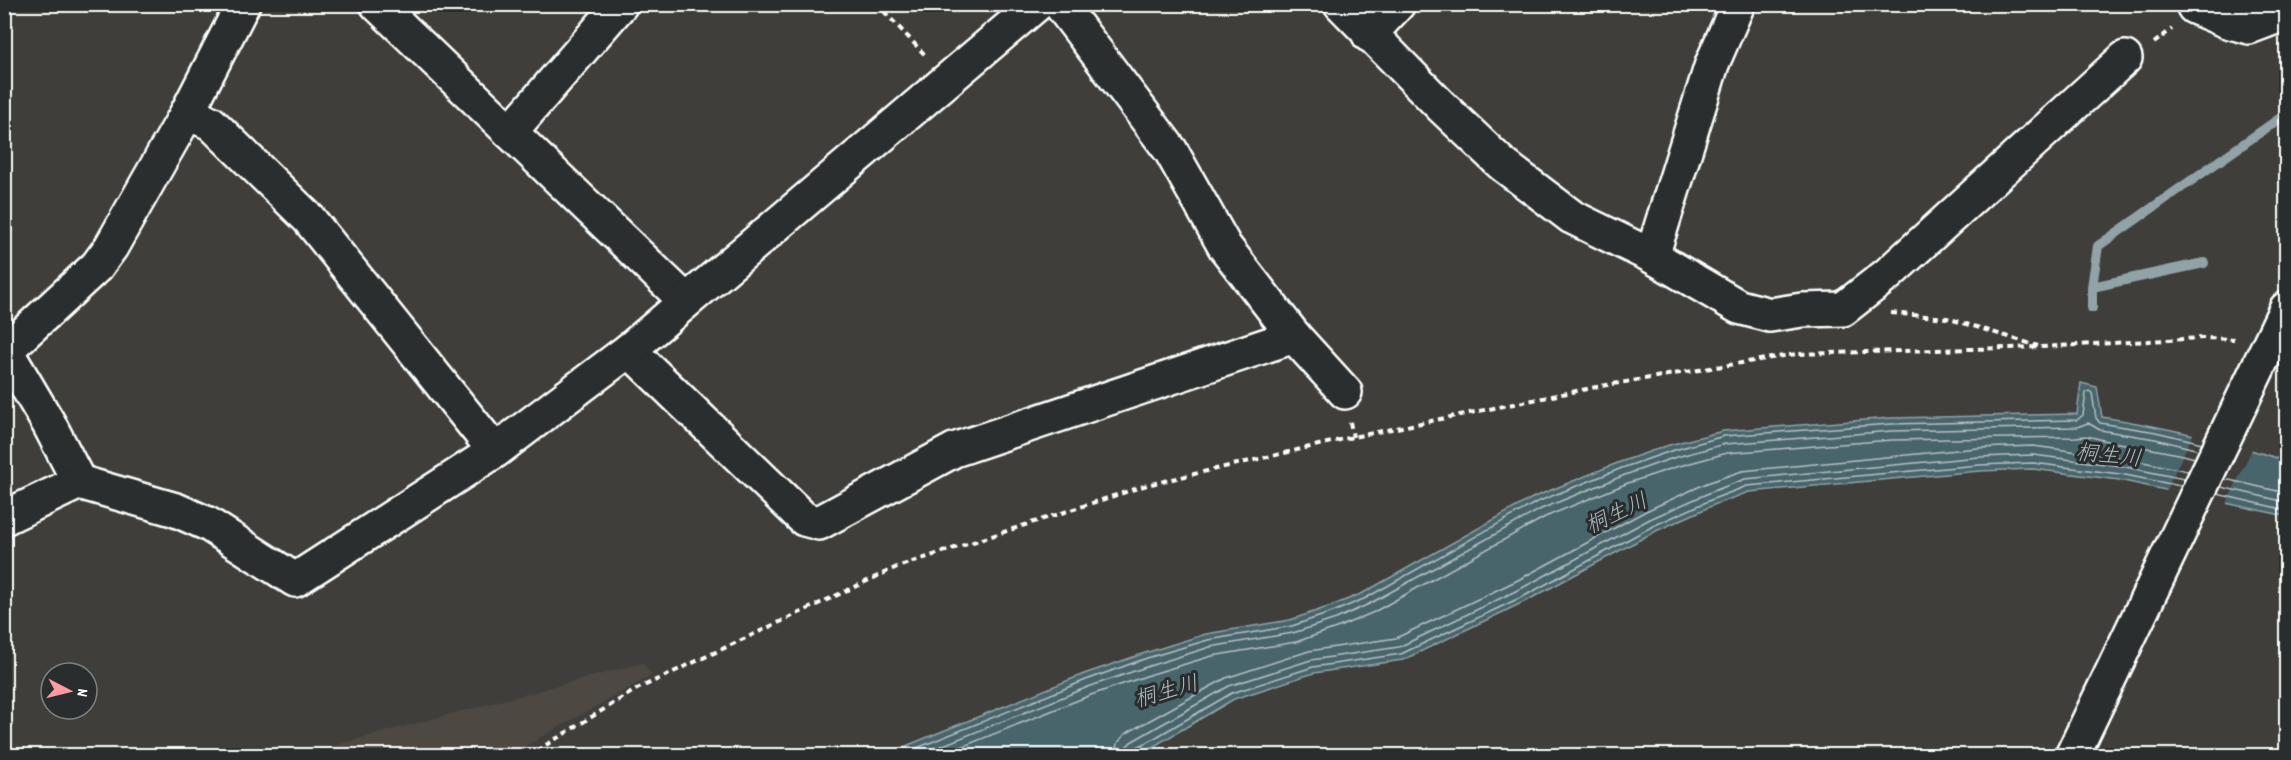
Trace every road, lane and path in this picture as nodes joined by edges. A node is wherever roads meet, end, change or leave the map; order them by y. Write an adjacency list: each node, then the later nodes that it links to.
1 (243, 4): 15 (street)
2 (377, 4): 16 (street)
3 (621, 4): 16 (street)
4 (877, 4): 14 (path)
5 (1037, 4): 14 (street)
6 (1060, 4): 21 (street)
7 (1341, 4): 12 (street)
8 (1398, 4): 12 (street)
9 (1738, 4): 17 (street)
10 (2286, 13): 11 (street)
11 (2185, 17): 13 (path)
12 (1369, 35): 17 (street)
13 (2138, 52): 19 (street)
14 (949, 80): 18 (street)
15 (187, 113): 24 (street); 27 (street)
16 (510, 132): 18 (street)
17 (1652, 256): 19 (street)
18 (686, 301): 23 (street)
19 (1843, 309): 22 (path)
20 (2286, 309): 25 (street)
21 (1294, 336): 23 (street); 26 (street)
22 (2041, 347): 25 (path); 30 (path)
23 (629, 350): 27 (street)
24 (5, 352): 28 (street)
25 (2252, 353): 31 (street)
26 (1344, 392)
27 (495, 451): 28 (street)
28 (79, 482): 29 (street)
29 (4, 518)
30 (528, 756)
31 (2072, 756)

